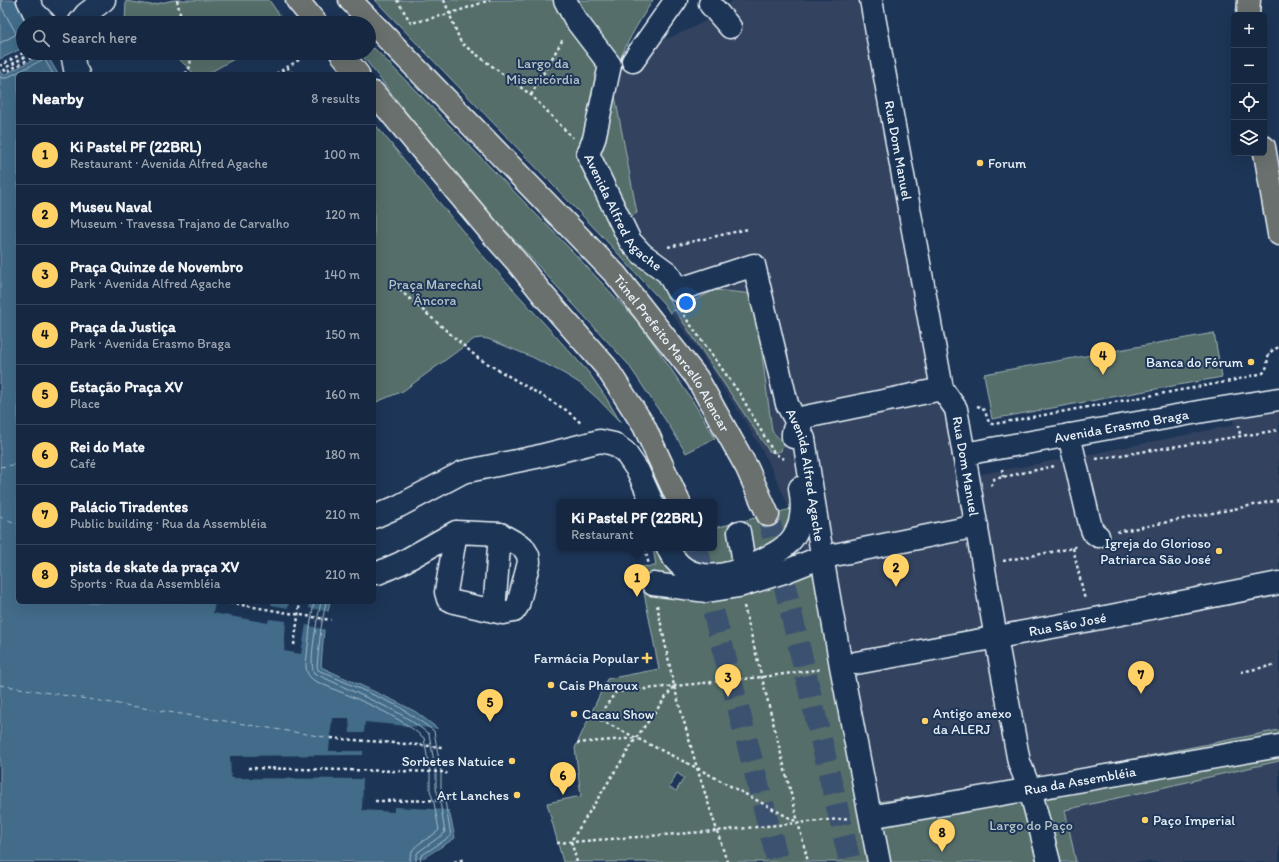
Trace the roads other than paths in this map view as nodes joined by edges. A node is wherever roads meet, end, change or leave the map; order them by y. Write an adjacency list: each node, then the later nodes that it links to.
1 (28, 0): 11 (street)
2 (104, 0): 12 (street)
3 (297, 0): 13 (main road)
4 (350, 0): 14 (main road, Túnel Prefeito Marcello Alencar)
5 (676, 0): 19 (street)
6 (871, 0): 25 (street, Rua Dom Manuel)
7 (1249, 0): 10 (main road)
8 (707, 3): 16 (street)
9 (570, 9): 27 (street, Avenida Alfred Agache)
10 (1248, 12)
11 (38, 16)
12 (84, 16)
13 (310, 16)
14 (365, 16)
15 (376, 27): 33 (main road, Túnel Prefeito Marcello Alencar)
16 (730, 27)
17 (73, 60): 20 (street)
18 (347, 60): 21 (main road)
19 (632, 61)
20 (77, 72)
21 (356, 72)
22 (376, 95): 31 (main road)
23 (1266, 156): 24 (main road)
24 (1279, 234)
25 (948, 397): 27 (street); 29 (street, Rua Dom Manuel)
26 (1279, 399): 28 (street, Avenida Erasmo Braga)
27 (797, 423): 40 (street, Avenida Alfred Agache); 43 (street)
28 (1069, 435): 29 (street, Avenida Erasmo Braga); 38 (street)
29 (964, 454): 34 (street, Rua Dom Manuel)
30 (651, 499): 32 (street)
31 (678, 499)
32 (376, 516)
33 (768, 516)
34 (977, 526): 40 (street); 46 (street, Rua Dom Manuel)
35 (456, 532): 37 (street); 41 (street); 45 (street)
36 (739, 532): 43 (street)
37 (500, 534): 45 (street); 45 (street)
38 (1108, 534)
39 (669, 551): 43 (street)
40 (829, 556): 43 (street, Avenida Alfred Agache); 47 (street, Avenida Alfred Agache)
41 (376, 573)
42 (651, 575): 43 (street, Avenida Alfred Agache)
43 (742, 577)
44 (1279, 583): 46 (street, Rua São José)
45 (494, 611)
46 (996, 638): 47 (street, Rua São José); 49 (street, Rua Dom Manuel)
47 (849, 664): 50 (street, Avenida Alfred Agache)
48 (1279, 746): 49 (street, Rua da Assembléia)
49 (1030, 789): 50 (street, Rua da Assembléia); 52 (street, Rua Dom Manuel)
50 (877, 816): 51 (street, Avenida Alfred Agache)
51 (879, 862)
52 (1048, 862)

